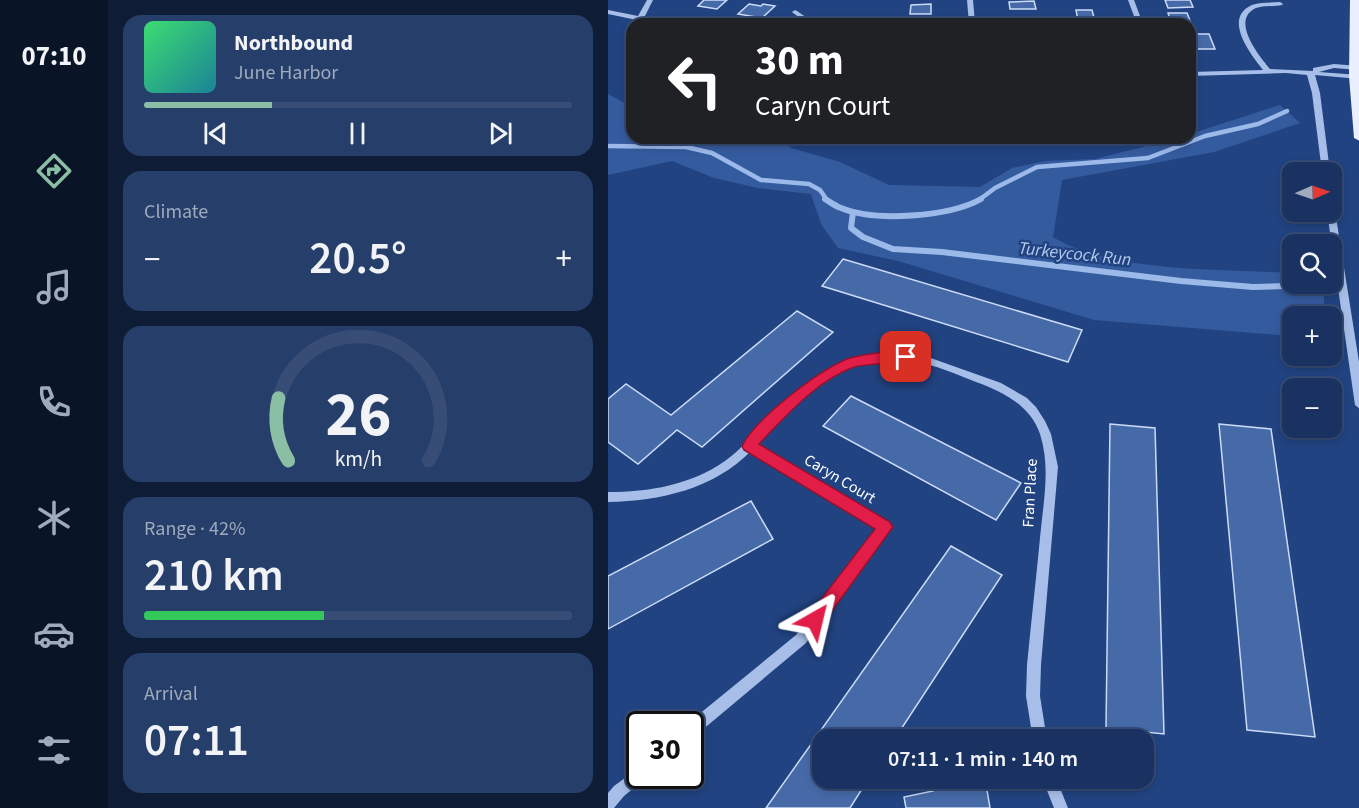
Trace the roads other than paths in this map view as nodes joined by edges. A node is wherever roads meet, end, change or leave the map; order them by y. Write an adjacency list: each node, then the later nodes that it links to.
1 (650, 0): 9 (street)
2 (970, 0): 11 (street)
3 (1132, 0): 12 (street)
4 (1355, 0): 15 (main road)
5 (1280, 4): 13 (street)
6 (608, 12): 8 (street)
7 (795, 12): 10 (street)
8 (635, 18)
9 (641, 18)
10 (804, 18)
11 (972, 18)
12 (1138, 18)
13 (1268, 71): 14 (street); 16 (street)
14 (1310, 72): 15 (street); 18 (street)
15 (1357, 72): 17 (main road)
16 (1196, 74)
17 (1360, 138)
18 (1325, 162)
19 (1333, 222): 20 (street)
20 (1360, 405)
21 (749, 446): 22 (street, Fran Place); 23 (street, Caryn Court); 24 (street, Fran Place)
22 (608, 497)
23 (704, 719)
24 (1038, 729)
25 (626, 785): 27 (street)
26 (1053, 789): 28 (street)
27 (608, 804)
28 (1061, 808)

